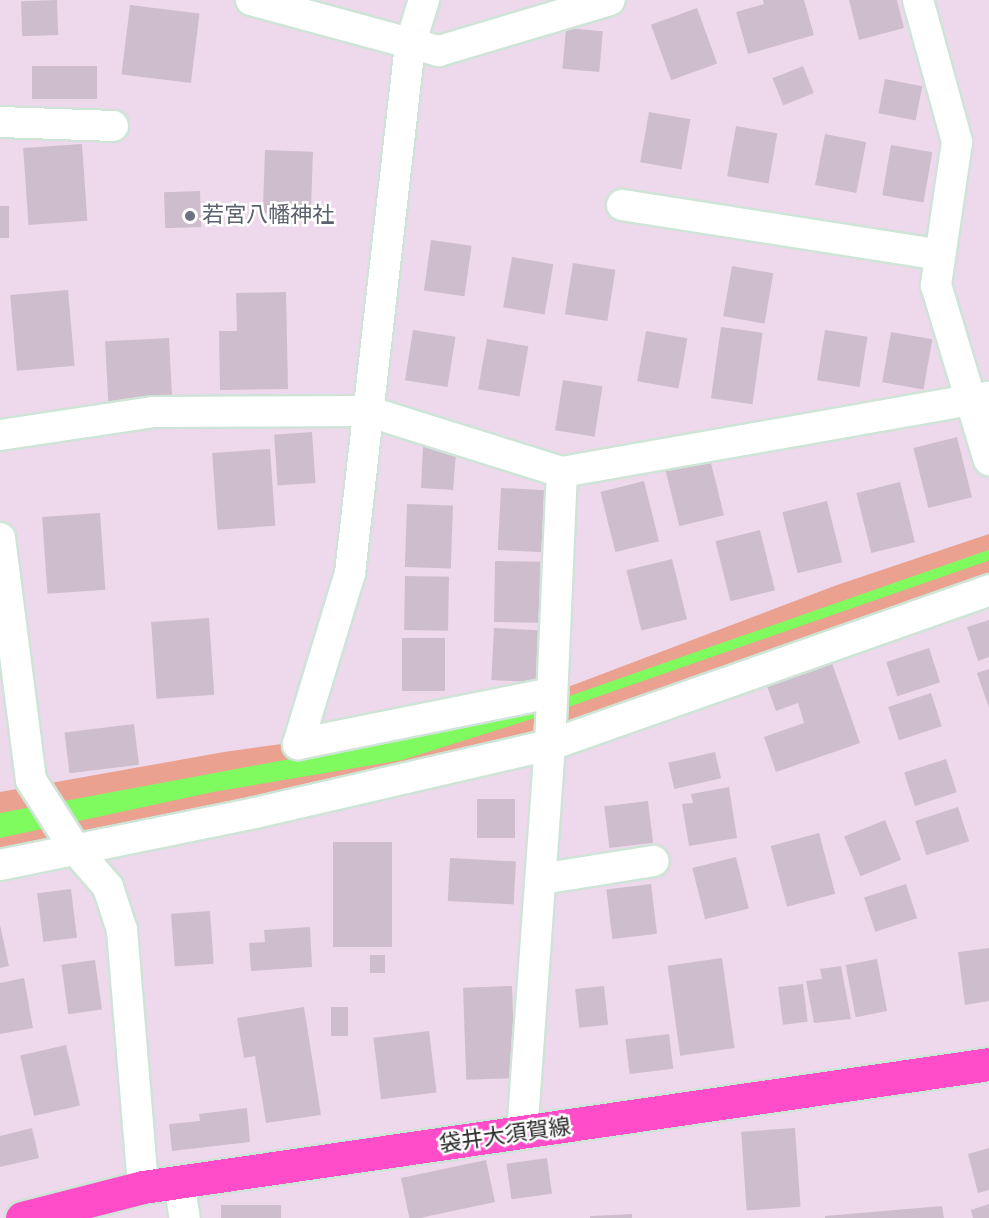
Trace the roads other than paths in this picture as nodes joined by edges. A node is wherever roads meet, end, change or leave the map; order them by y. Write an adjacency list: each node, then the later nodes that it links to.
1 (250, 0): 5 (street)
2 (424, 0): 5 (street)
3 (610, 0): 5 (street)
4 (918, 0): 9 (street)
5 (410, 45): 11 (street)
6 (0, 122): 7 (street)
7 (113, 126)
8 (622, 205): 9 (street)
9 (940, 255): 10 (street)
10 (980, 399): 13 (street); 14 (street)
11 (367, 411): 12 (street); 14 (street); 17 (street)
12 (0, 435)
13 (989, 460)
14 (562, 472): 17 (street)
15 (0, 538): 19 (street)
16 (989, 590): 18 (street)
17 (552, 693): 18 (street)
18 (550, 745): 19 (street); 22 (street)
19 (75, 849): 21 (street); 26 (street)
20 (654, 861): 22 (street)
21 (0, 865)
22 (541, 879): 24 (street)
23 (989, 1064): 24 (main road, 袋井大須賀線)
24 (522, 1134): 25 (main road, 袋井大須賀線)
25 (179, 1182): 26 (main road, 袋井大須賀線); 28 (street)
26 (143, 1187): 27 (main road, 袋井大須賀線)
27 (22, 1218)
28 (184, 1218)

